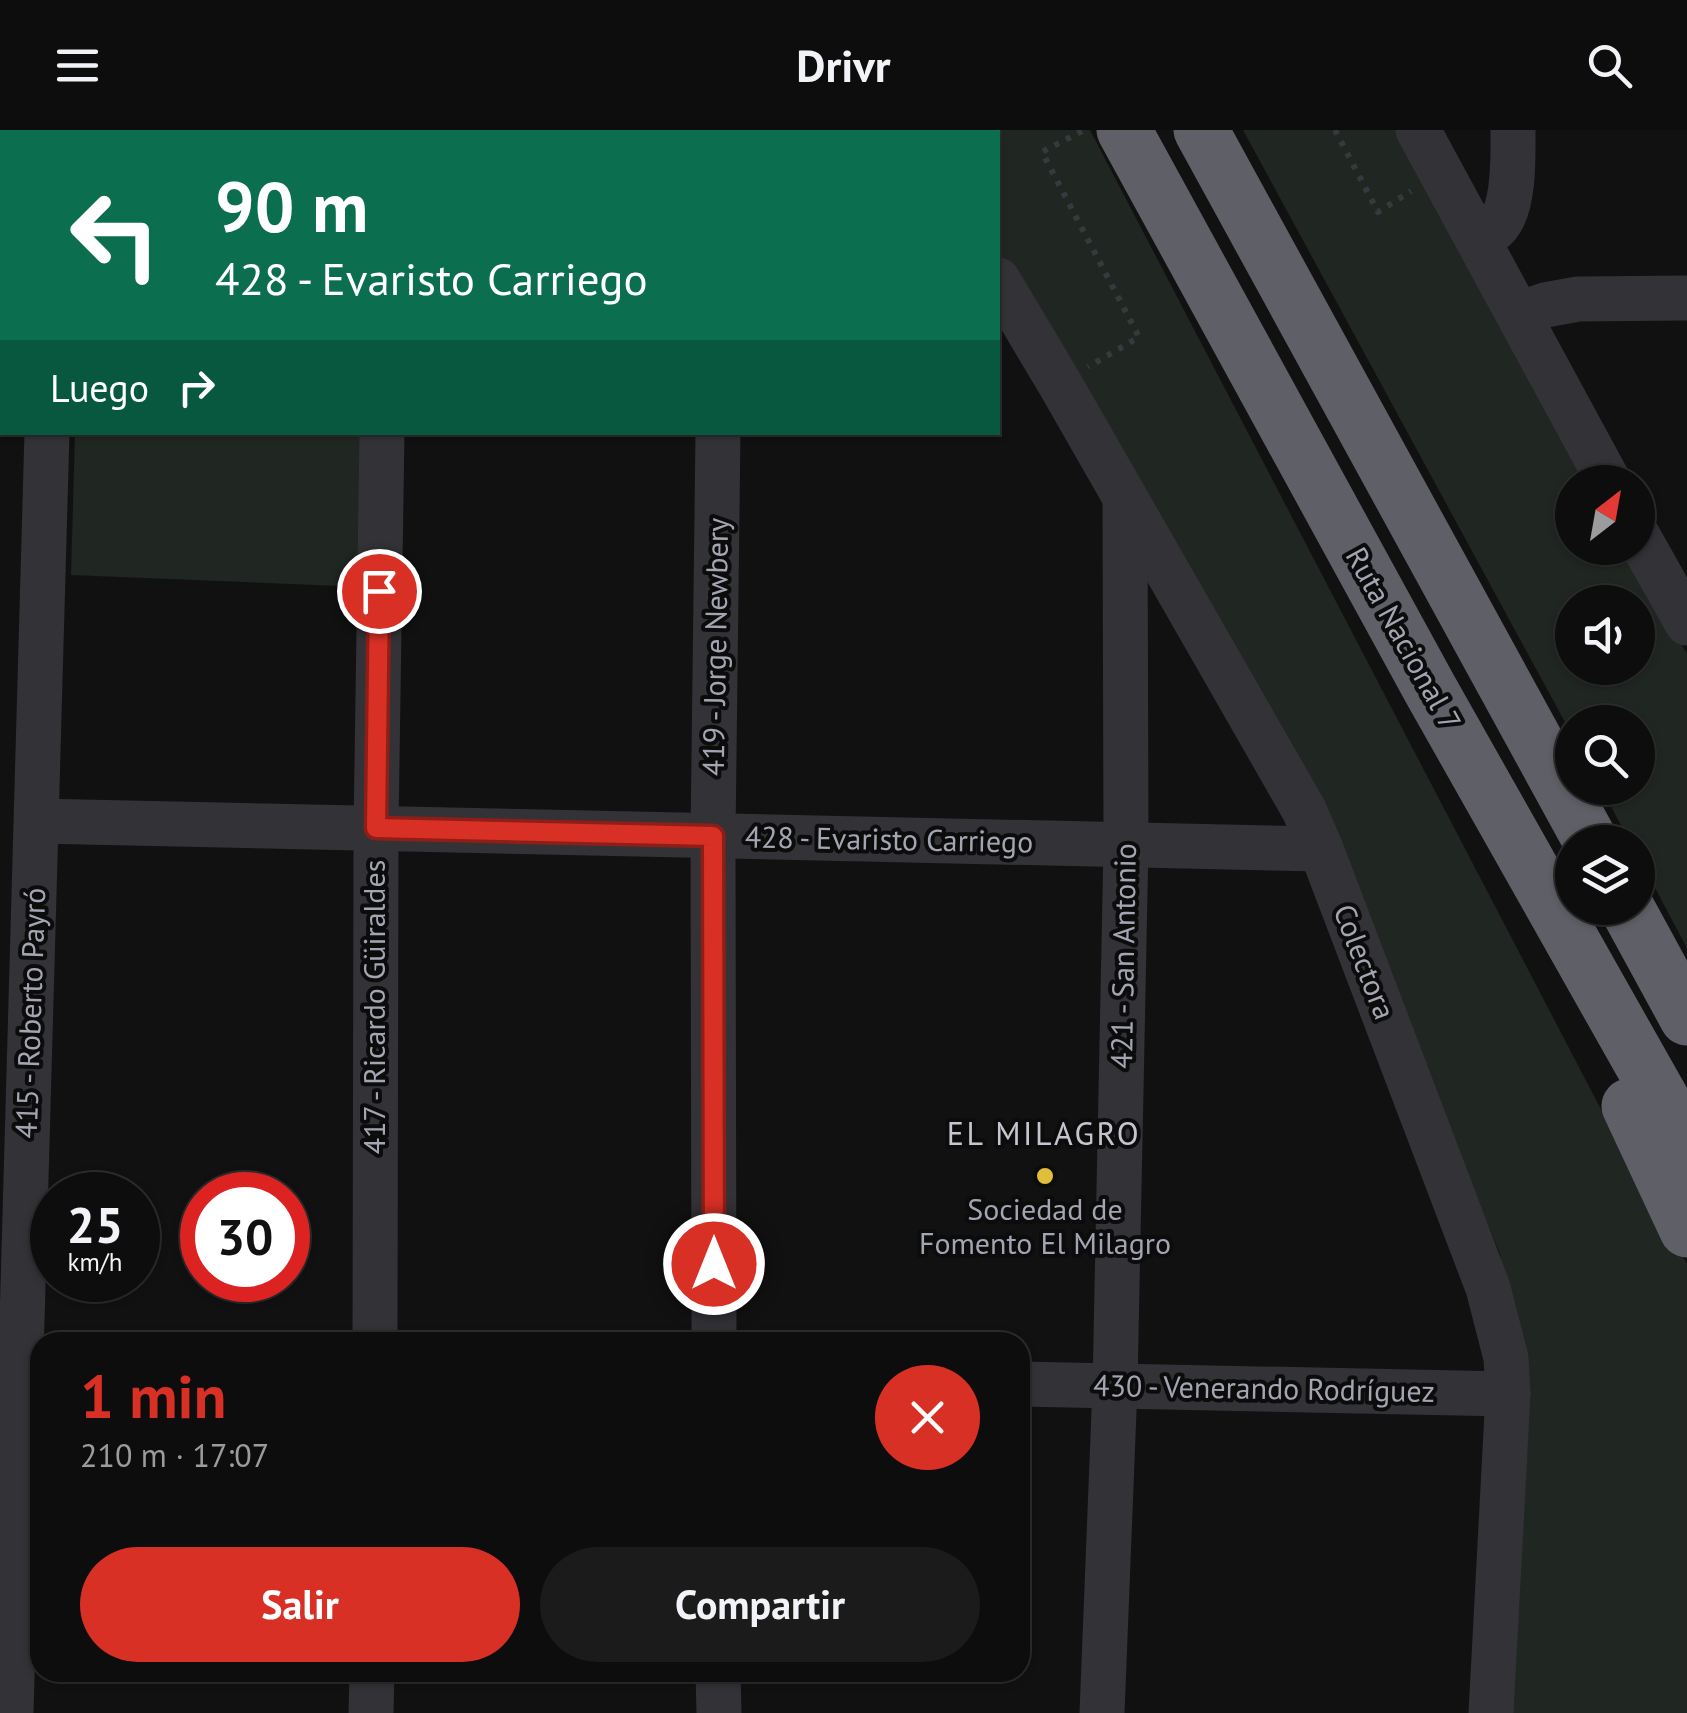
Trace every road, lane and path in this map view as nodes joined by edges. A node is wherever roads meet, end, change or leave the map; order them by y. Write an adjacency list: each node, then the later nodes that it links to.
1 (1083, 130): 12 (path)
2 (1124, 130): 21 (highway, Ruta Nacional 7)
3 (1201, 130): 20 (highway)
4 (1335, 130): 7 (path)
5 (1418, 130): 7 (street)
6 (1513, 130): 8 (street)
7 (1441, 172): 8 (street)
8 (1479, 241): 11 (street)
9 (1000, 289): 12 (street, Colectora)
10 (1687, 298): 11 (street)
11 (1520, 314): 16 (street)
12 (1060, 384): 17 (street, Colectora)
13 (47, 435): 23 (street, 415 - Roberto Payró)
14 (382, 435): 26 (street, 417 - Ricardo Güiraldes)
15 (718, 435): 27 (street, 419 - Jorge Newbery)
16 (1600, 465)
17 (1125, 499): 28 (street, 421 - San Antonio); 29 (street, Colectora)
18 (1654, 565): 19 (street)
19 (1687, 623)
20 (1497, 671): 22 (highway); 25 (highway)
21 (1430, 689): 34 (highway, Ruta Nacional 7); 36 (highway)
22 (1555, 755)
23 (18, 764): 24 (street, 415 - Roberto Payró)
24 (37, 821): 26 (street, 428 - Evaristo Carriego); 35 (street, 415 - Roberto Payró)
25 (1582, 825)
26 (376, 828): 27 (street, 428 - Evaristo Carriego); 37 (street, 417 - Ricardo Güiraldes)
27 (713, 836): 28 (street, 428 - Evaristo Carriego); 38 (street, 419 - Jorge Newbery)
28 (1126, 845): 29 (street, 428 - Evaristo Carriego); 42 (street, 421 - San Antonio)
29 (1321, 849): 43 (street, Colectora)
30 (1655, 910): 32 (highway)
31 (1635, 925): 33 (highway)
32 (1687, 962)
33 (1687, 1018)
34 (1687, 1144)
35 (13, 1208): 39 (street, 415 - Roberto Payró)
36 (1687, 1230)
37 (375, 1332)
38 (714, 1332)
39 (30, 1355)
40 (30, 1381): 46 (street, 415 - Roberto Payró)
41 (1030, 1384): 42 (street, 430 - Venerando Rodríguez)
42 (1115, 1386): 43 (street, 430 - Venerando Rodríguez); 49 (street, 421 - San Antonio)
43 (1508, 1394): 50 (street, Colectora)
44 (372, 1682): 47 (street)
45 (718, 1682): 48 (street)
46 (11, 1713)
47 (371, 1713)
48 (719, 1713)
49 (1102, 1713)
50 (1492, 1713)

